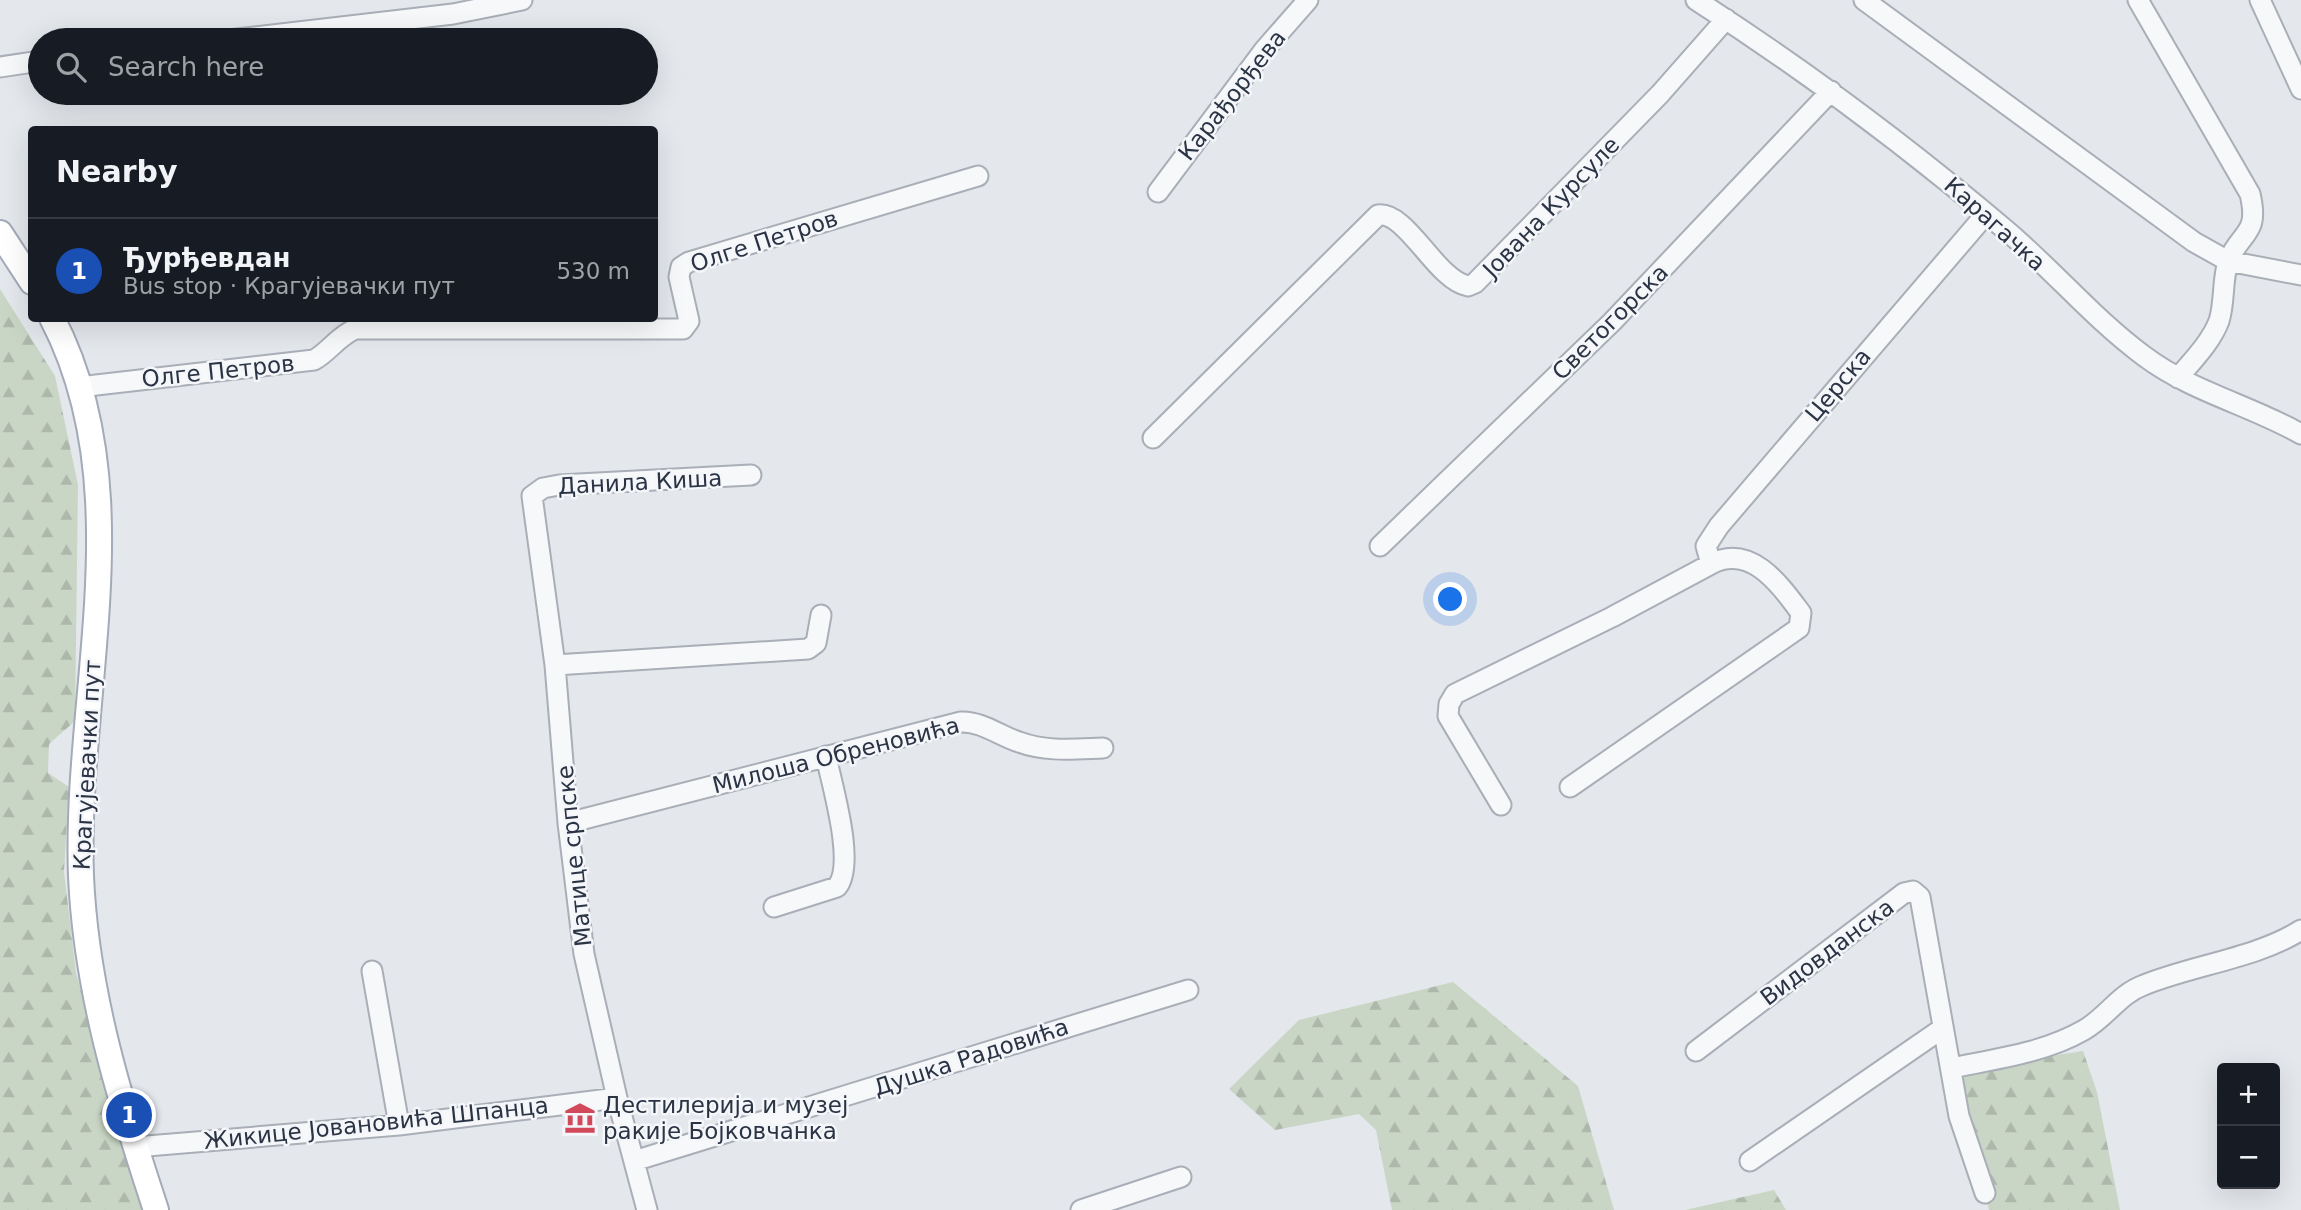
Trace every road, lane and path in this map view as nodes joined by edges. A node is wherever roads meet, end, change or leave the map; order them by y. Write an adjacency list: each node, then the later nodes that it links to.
1 (522, 0): 8 (street)
2 (1308, 0): 14 (street, Карађорђева)
3 (1696, 0): 7 (street, Карагачка)
4 (1864, 0): 17 (street)
5 (2138, 0): 17 (street)
6 (2260, 0): 11 (street)
7 (1726, 19): 12 (street, Карагачка); 24 (street, Јована Курсуле)
8 (328, 28)
9 (28, 63): 10 (street)
10 (0, 67)
11 (2301, 89)
12 (1831, 91): 15 (street, Карагачка); 27 (street, Светогорска)
13 (978, 176): 22 (street, Олге Петров)
14 (1158, 192)
15 (1986, 214): 21 (street, Карагачка); 28 (street, Церска)
16 (0, 233): 18 (main road)
17 (2228, 261): 19 (street); 21 (street)
18 (28, 274)
19 (2301, 275)
20 (54, 322): 22 (main road, Крагујевачки пут)
21 (2178, 377): 23 (street, Карагачка)
22 (79, 387): 45 (main road, Крагујевачки пут)
23 (2301, 434)
24 (1153, 439)
25 (751, 475): 26 (street, Данила Киша)
26 (532, 496): 30 (street, Матице српске)
27 (1380, 546)
28 (1711, 564): 33 (street); 34 (street)
29 (821, 615): 30 (street)
30 (555, 665): 35 (street, Матице српске)
31 (1103, 748): 32 (street, Милоша Обреновића)
32 (826, 756): 35 (street, Милоша Обреновића); 36 (street)
33 (1570, 787)
34 (1501, 804)
35 (568, 822): 43 (street, Матице српске)
36 (774, 907)
37 (2301, 930): 42 (street)
38 (372, 971): 44 (street)
39 (1188, 990): 46 (street, Душка Радовића)
40 (1943, 1028): 41 (street, Видовданска); 42 (street, Видовданска); 47 (street)
41 (1696, 1051)
42 (1951, 1068): 49 (street, Видовданска)
43 (617, 1098): 44 (street, Жикице Јовановића Шпанца); 46 (street, Матице српске)
44 (399, 1125): 45 (street, Жикице Јовановића Шпанца)
45 (135, 1147): 50 (main road, Крагујевачки пут)
46 (634, 1161): 51 (street, Матице српске)
47 (1750, 1161)
48 (1181, 1177): 52 (street)
49 (1985, 1193)
50 (156, 1210)
51 (647, 1210)
52 (1081, 1210)

